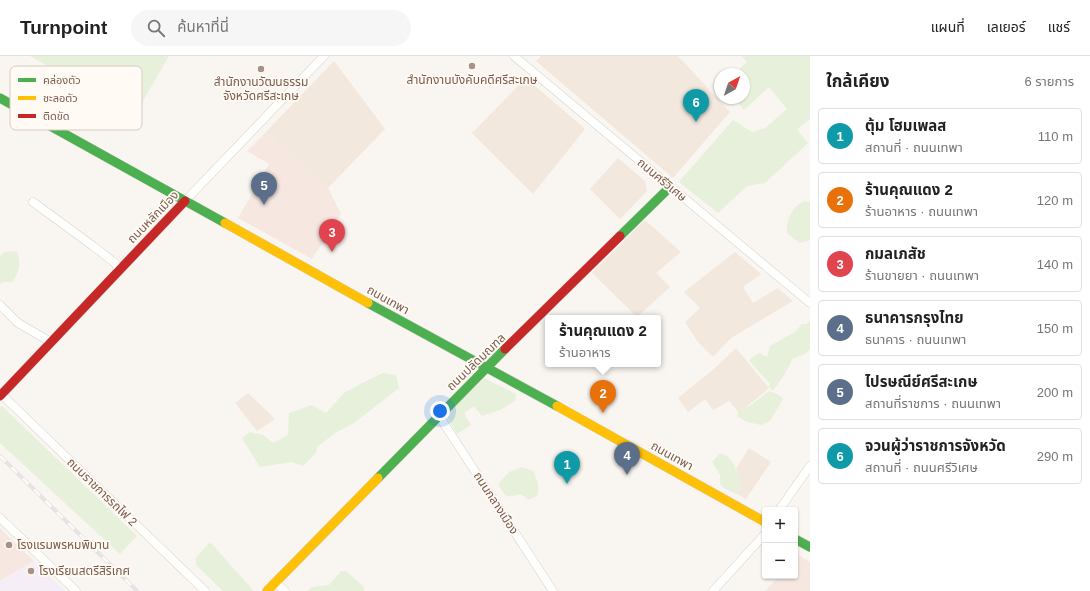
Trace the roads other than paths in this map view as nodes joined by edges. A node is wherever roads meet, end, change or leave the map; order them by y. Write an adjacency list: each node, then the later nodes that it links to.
1 (324, 56): 7 (street, ถนนหลักเมือง)
2 (514, 56): 6 (street, ถนนศรีวิเศษ)
3 (0, 98): 4 (main road, ถนนเทพา)
4 (10, 104)
5 (57, 130): 7 (main road, ถนนเทพา)
6 (670, 187): 10 (street, ถนนศรีวิเศษ); 13 (main road, ถนนปลัดมณฑล)
7 (185, 201): 9 (main road, ถนนหลักเมือง); 13 (main road, ถนนเทพา)
8 (33, 202): 9 (street)
9 (119, 271): 12 (main road, ถนนหลักเมือง)
10 (810, 303)
11 (0, 305): 12 (street)
12 (51, 342): 14 (main road, ถนนหลักเมือง)
13 (487, 367): 15 (main road, ถนนปลัดมณฑล); 19 (main road, ถนนเทพา)
14 (0, 394): 25 (street, ถนนราชการรถไฟ 2)
15 (439, 416): 23 (main road, ถนนปลัดมณฑล); 28 (street, ถนนกลางเมือง)
16 (810, 466): 17 (street)
17 (781, 507)
18 (0, 518): 24 (street)
19 (762, 520)
20 (762, 537): 29 (street)
21 (798, 541): 22 (main road)
22 (810, 547)
23 (276, 582): 26 (main road, ถนนปลัดมณฑล); 27 (street)
24 (76, 591)
25 (205, 591)
26 (267, 591)
27 (285, 591)
28 (553, 591)
29 (713, 591)

